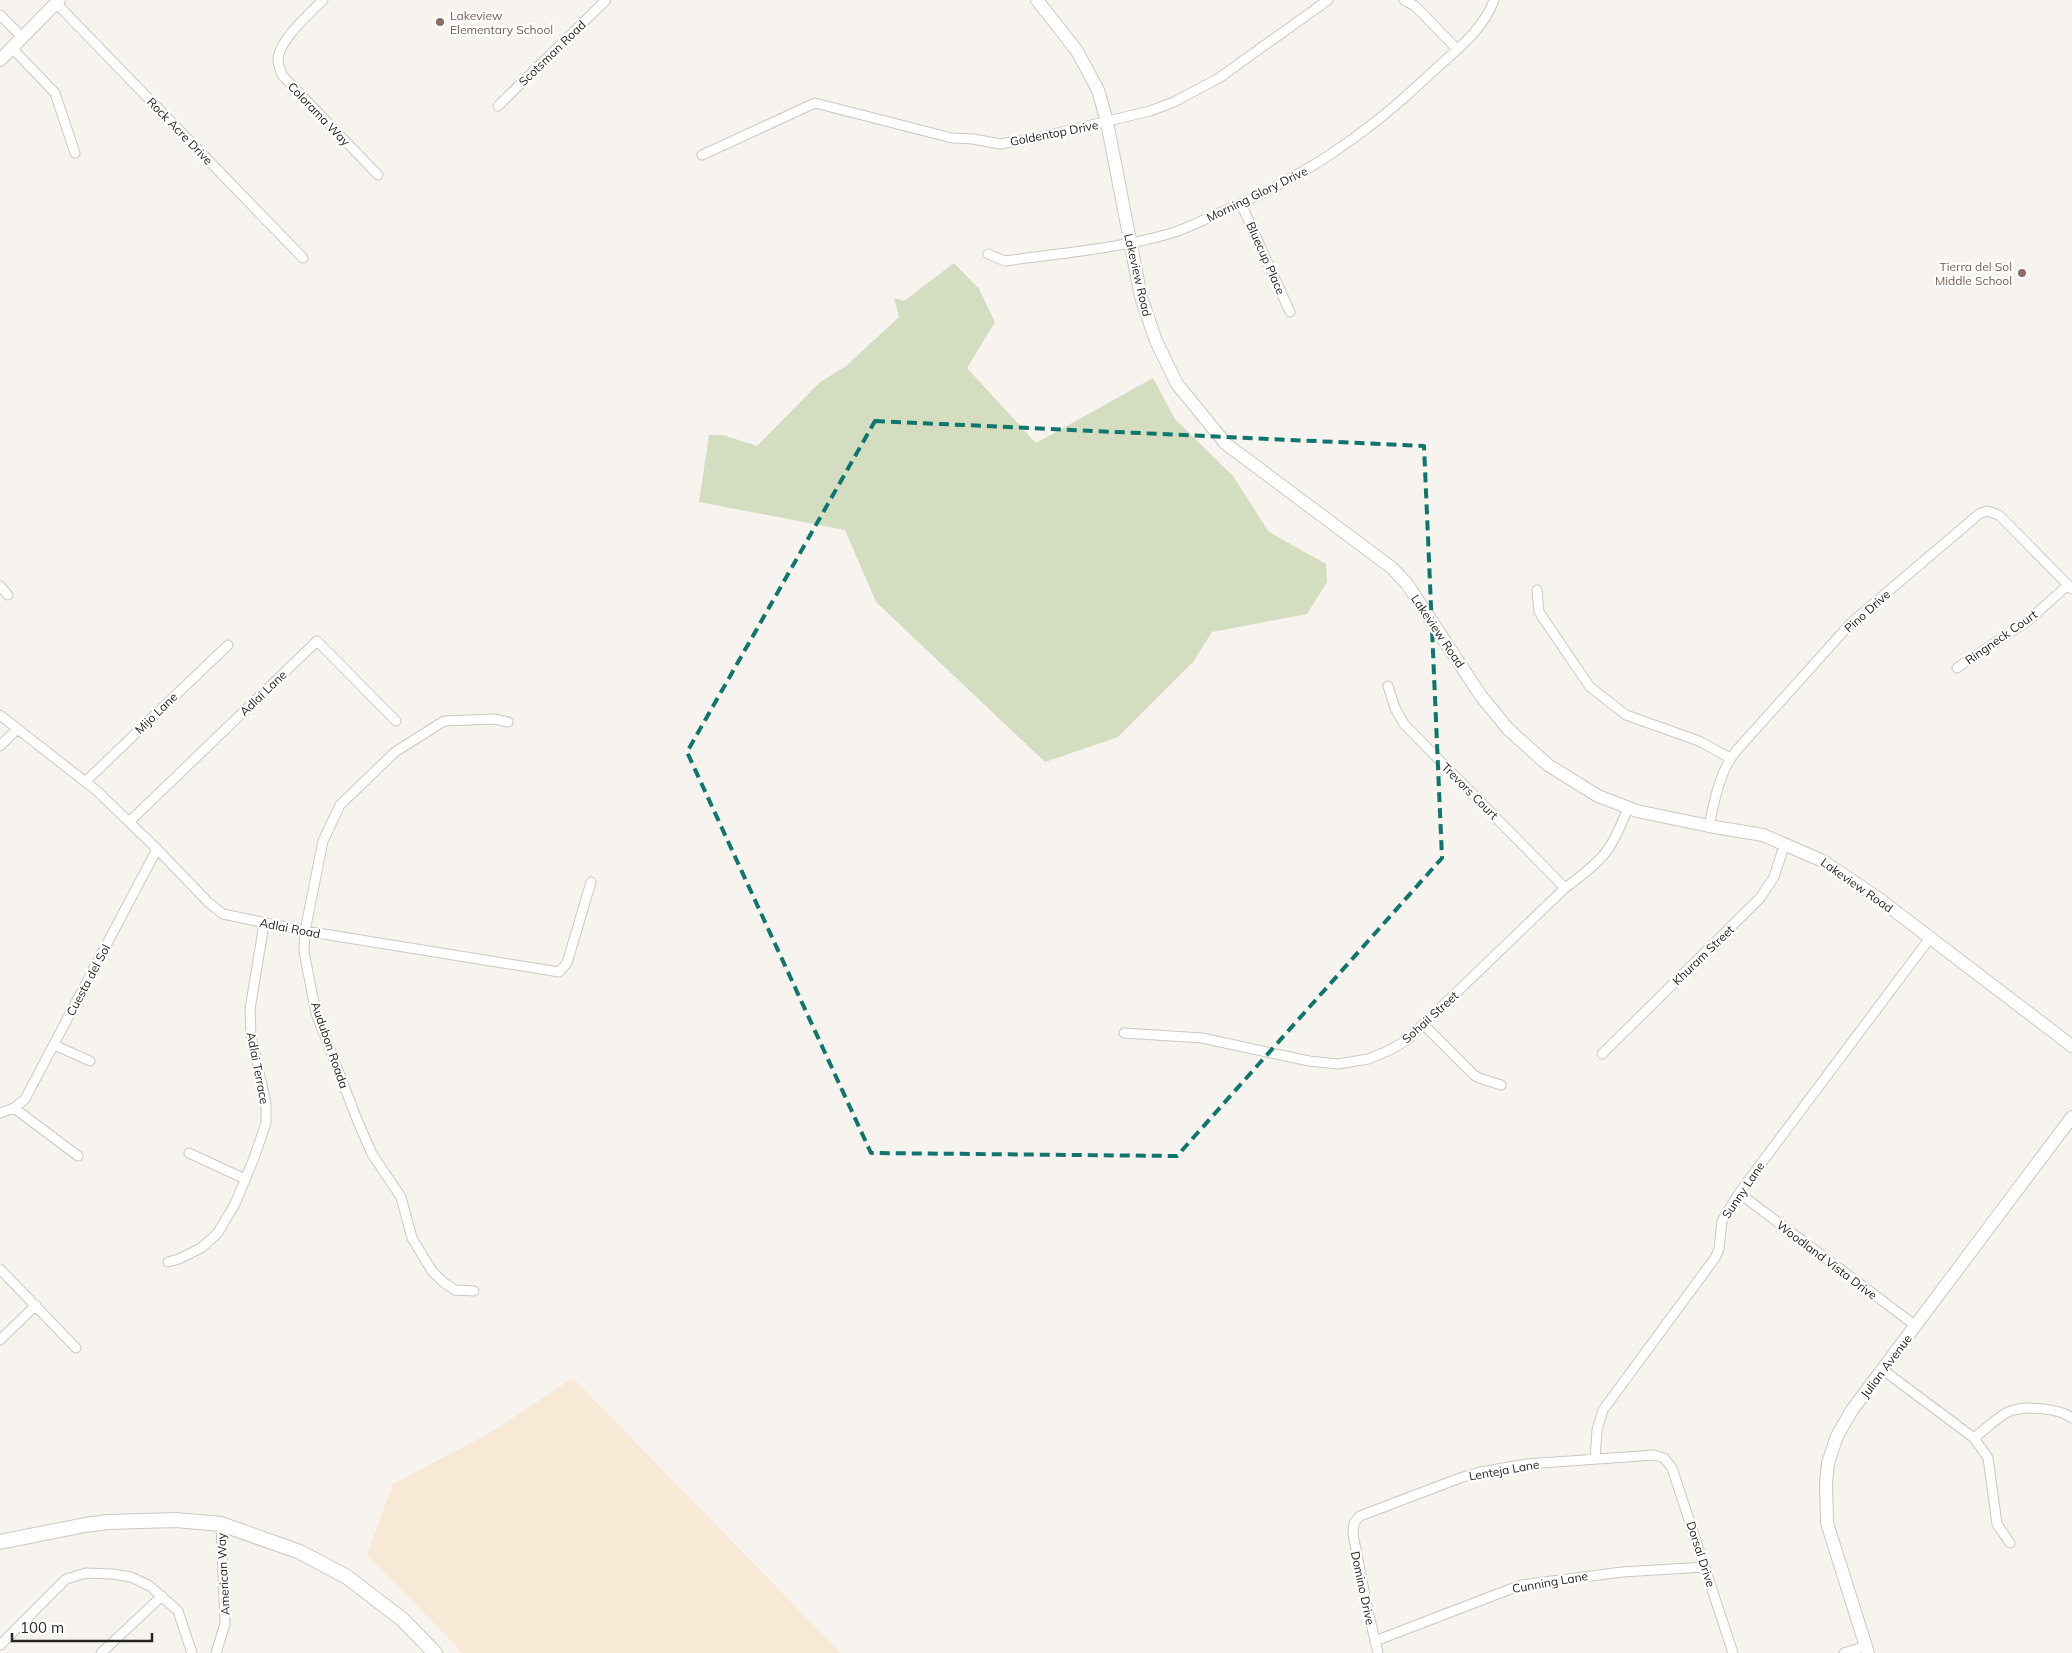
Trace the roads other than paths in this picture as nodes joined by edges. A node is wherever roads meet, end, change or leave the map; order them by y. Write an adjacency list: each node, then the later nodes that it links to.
1 (323, 0): 17 (street, Colorama Way)
2 (606, 0): 13 (street, Scotsman Road)
3 (1037, 0): 14 (street, Lakeview Road)
4 (1328, 0): 14 (street, Goldentop Drive)
5 (1404, 0): 11 (street)
6 (1494, 0): 11 (street, Morning Glory Drive)
7 (58, 2): 9 (street); 21 (street, Rock Acre Drive)
8 (0, 15): 9 (street)
9 (22, 37): 10 (street)
10 (12, 48): 12 (street); 15 (street)
11 (1457, 49): 18 (street, Morning Glory Drive)
12 (0, 60)
13 (498, 106)
14 (1107, 122): 16 (street, Goldentop Drive); 19 (street, Lakeview Road)
15 (75, 153)
16 (702, 155)
17 (378, 175)
18 (1241, 204): 19 (street, Morning Glory Drive); 22 (street, Bluecup Place)
19 (1130, 243): 20 (street, Morning Glory Drive); 37 (street, Lakeview Road)
20 (988, 254)
21 (303, 258)
22 (1290, 312)
23 (0, 586): 26 (street)
24 (2070, 587): 28 (street, Ringneck Court); 35 (street, Pino Drive)
25 (1537, 590): 35 (street)
26 (8, 594)
27 (228, 645): 36 (street, Mijo Lane)
28 (1957, 668)
29 (1388, 686): 43 (street, Trevors Court)
30 (0, 715): 33 (street, Adlai Road)
31 (396, 721): 38 (street, Adlai Lane)
32 (508, 722): 45 (street, Audubon Roada)
33 (17, 730): 34 (street); 36 (street, Adlai Road)
34 (0, 746)
35 (1730, 758): 39 (street, Pino Drive)
36 (85, 782): 38 (street, Adlai Road)
37 (1628, 807): 39 (street, Lakeview Road); 43 (street, Sohail Street)
38 (129, 822): 41 (street, Adlai Road)
39 (1709, 826): 40 (street, Lakeview Road)
40 (1785, 843): 46 (street, Lakeview Road); 51 (street, Khuram Street)
41 (157, 849): 44 (street, Adlai Road); 49 (street, Cuesta del Sol)
42 (591, 882): 45 (street, Adlai Road)
43 (1565, 888): 47 (street, Sohail Street)
44 (264, 924): 45 (street, Adlai Road); 60 (street, Adlai Terrace)
45 (305, 932): 64 (street, Audubon Roada)
46 (1930, 938): 50 (street, Lakeview Road); 61 (street, Sunny Lane)
47 (1423, 1024): 48 (street, Sohail Street); 53 (street)
48 (1124, 1033)
49 (54, 1045): 52 (street); 54 (street, Cuesta del Sol)
50 (2072, 1046)
51 (1602, 1054)
52 (90, 1061)
53 (1501, 1085)
54 (14, 1108): 55 (street, Cuesta del Sol); 59 (street)
55 (0, 1113)
56 (2070, 1119): 57 (street); 66 (street, Julian Avenue)
57 (2072, 1134)
58 (189, 1153): 60 (street)
59 (78, 1156)
60 (245, 1179): 62 (street, Adlai Terrace)
61 (1739, 1193): 66 (street, Woodland Vista Drive); 72 (street, Sunny Lane)
62 (168, 1262)
63 (0, 1269): 65 (street)
64 (474, 1291)
65 (36, 1305): 67 (street); 68 (street)
66 (1916, 1326): 69 (street, Julian Avenue)
67 (0, 1340)
68 (76, 1348)
69 (1883, 1370): 71 (street); 82 (street, Julian Avenue)
70 (2072, 1418): 71 (street)
71 (1974, 1438): 77 (street)
72 (1595, 1458): 73 (street, Lenteja Lane); 74 (street, Lenteja Lane)
73 (1664, 1458): 78 (street, Dorsal Drive)
74 (1354, 1523): 80 (street, Domino Drive)
75 (221, 1524): 76 (main road); 85 (street, American Way); 86 (main road)
76 (0, 1542)
77 (2010, 1543)
78 (1705, 1567): 80 (street, Cunning Lane); 88 (street, Dorsal Drive)
79 (162, 1596): 81 (street); 83 (street); 84 (street)
80 (1375, 1641): 87 (street, Domino Drive)
81 (1, 1642)
82 (1867, 1650): 89 (street)
83 (101, 1653)
84 (192, 1653)
85 (216, 1653)
86 (435, 1653)
87 (1378, 1653)
88 (1733, 1653)
89 (1844, 1653)

